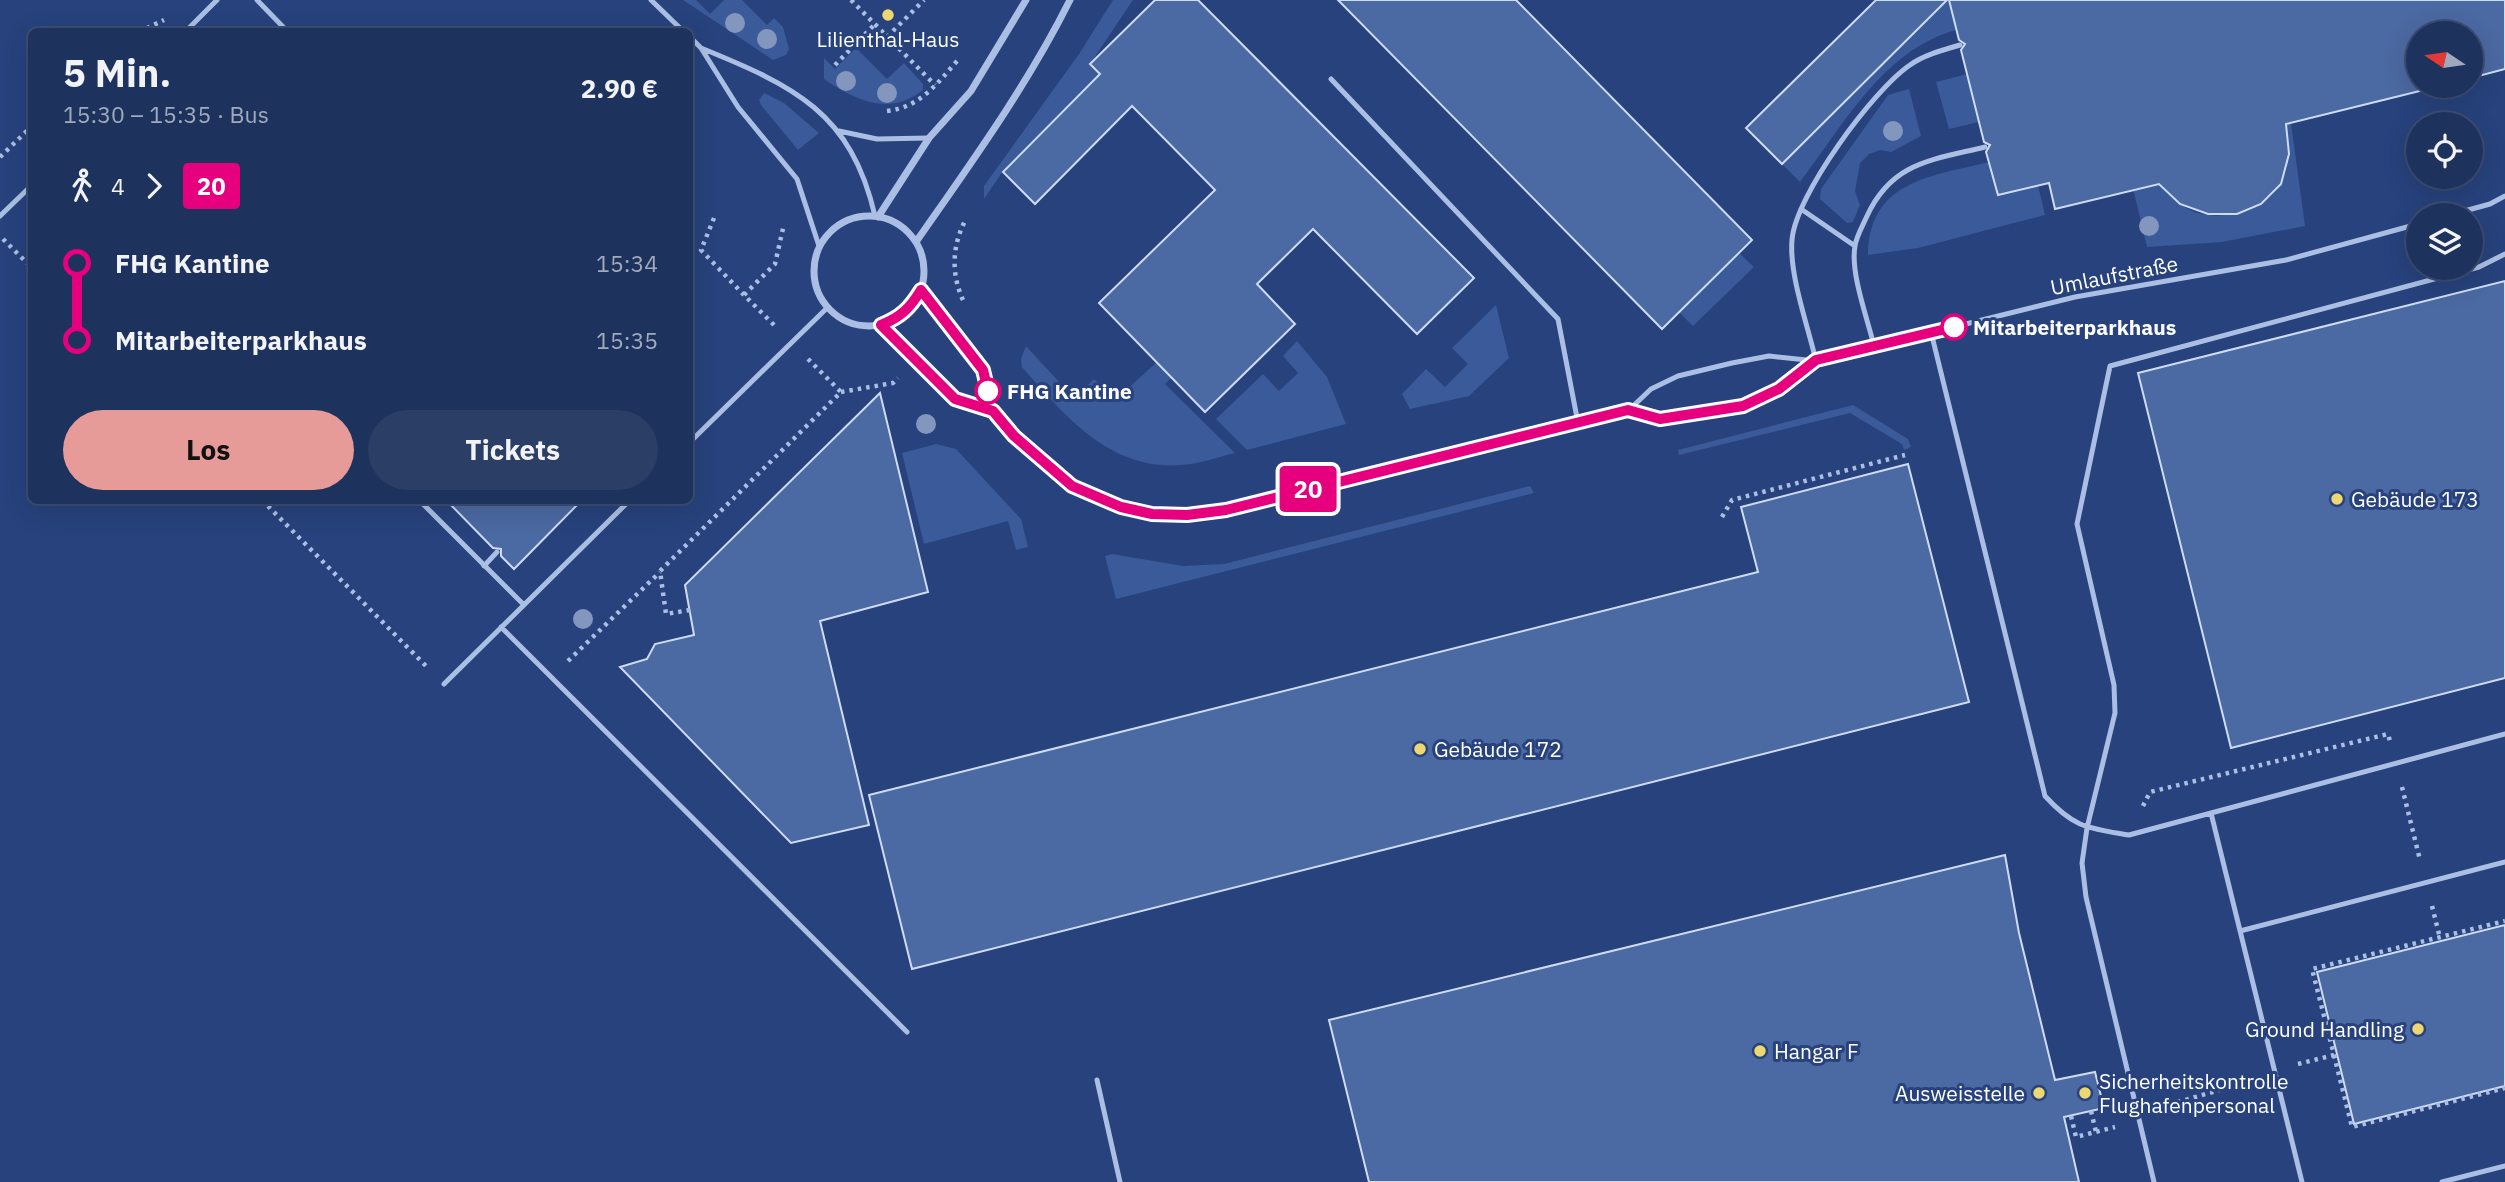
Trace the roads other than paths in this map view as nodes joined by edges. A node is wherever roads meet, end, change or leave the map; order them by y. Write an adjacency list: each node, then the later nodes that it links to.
1 (217, 0): 6 (lane)
2 (257, 0): 7 (lane)
3 (651, 0): 8 (lane)
4 (1026, 0): 14 (street)
5 (1070, 0): 23 (street)
6 (190, 28)
7 (284, 28)
8 (680, 28)
9 (693, 40): 11 (lane)
10 (1960, 45): 19 (lane)
11 (701, 48): 13 (lane); 24 (lane)
12 (1331, 79): 35 (lane)
13 (839, 131): 14 (lane); 21 (lane)
14 (929, 138): 21 (street)
15 (1985, 147): 25 (lane)
16 (28, 189): 20 (lane)
17 (2505, 196): 18 (lane)
18 (2483, 206)
19 (1801, 209): 25 (lane); 32 (lane)
20 (0, 216)
21 (876, 216): 23 (street); 24 (street)
22 (2406, 227): 30 (lane, Umlaufstraße)
23 (916, 242): 27 (street)
24 (819, 246): 28 (street)
25 (1854, 246): 31 (lane)
26 (2505, 254): 46 (lane)
27 (921, 290): 29 (street); 34 (lane, Umlaufstraße)
28 (827, 308): 29 (street); 36 (lane)
29 (881, 325): 34 (lane, Umlaufstraße)
30 (1931, 332): 31 (lane, Umlaufstraße); 46 (lane)
31 (1874, 346): 32 (lane, Umlaufstraße)
32 (1816, 360): 33 (lane, Umlaufstraße); 33 (lane, Umlaufstraße)
33 (1628, 410): 35 (lane, Umlaufstraße)
34 (993, 411): 35 (lane, Umlaufstraße)
35 (1578, 422)
36 (693, 437)
37 (423, 504): 40 (lane)
38 (626, 504): 41 (lane)
39 (498, 552): 40 (lane)
40 (484, 566): 41 (lane)
41 (524, 605): 42 (lane)
42 (501, 628): 43 (lane); 49 (lane)
43 (444, 684)
44 (2505, 734): 45 (lane)
45 (2211, 813): 46 (lane); 48 (lane)
46 (2087, 828): 54 (lane)
47 (2505, 862): 48 (lane)
48 (2240, 931): 55 (lane)
49 (907, 1032)
50 (1097, 1080): 53 (lane)
51 (2505, 1166): 52 (lane)
52 (2483, 1172): 56 (lane); 57 (lane)
53 (1120, 1182)
54 (2154, 1182)
55 (2302, 1182)
56 (2442, 1182)
57 (2485, 1182)

